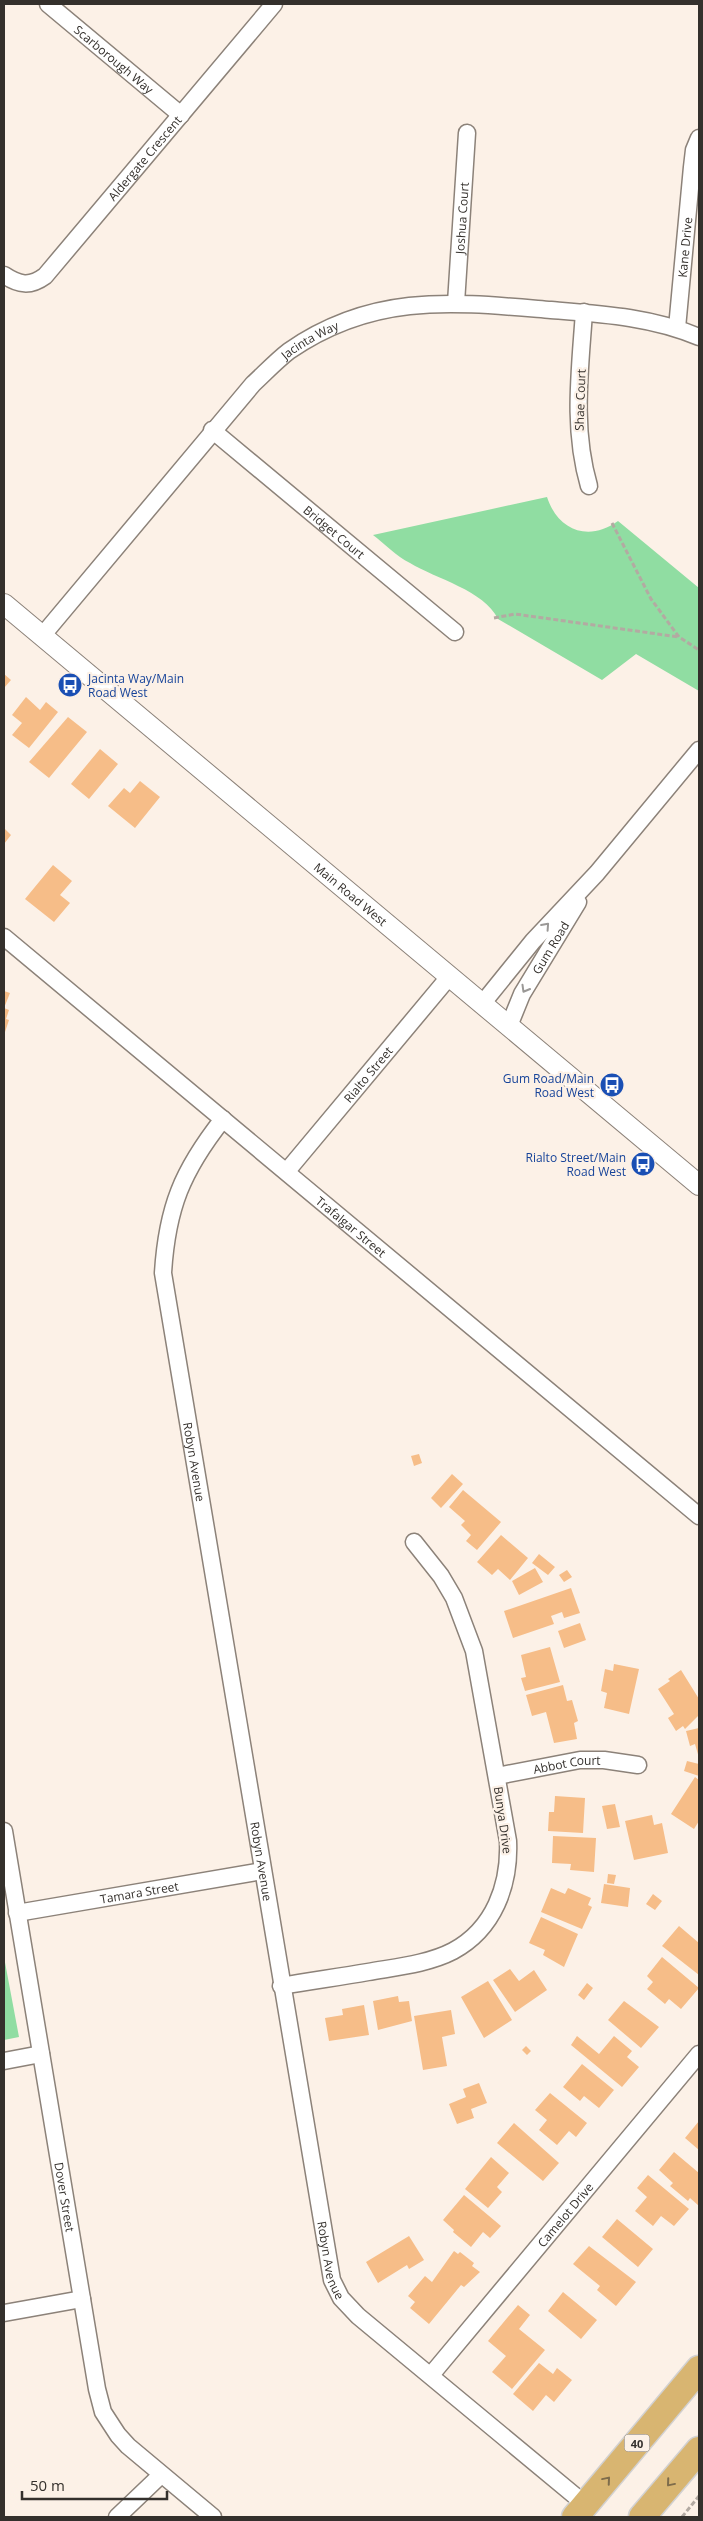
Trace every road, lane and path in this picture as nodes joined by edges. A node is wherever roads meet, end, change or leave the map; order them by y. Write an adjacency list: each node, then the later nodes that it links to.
1 (48, 4): 3 (street, Scarborough Way)
2 (274, 4): 3 (street, Aldergate Crescent)
3 (181, 115): 6 (street, Aldergate Crescent)
4 (467, 133): 7 (street, Joshua Court)
5 (699, 138): 9 (street, Kane Drive)
6 (4, 275)
7 (456, 303): 8 (street, Jacinta Way); 11 (street, Jacinta Way)
8 (584, 312): 9 (street, Jacinta Way); 12 (street, Shae Court)
9 (677, 328): 10 (street, Jacinta Way)
10 (699, 337)
11 (212, 430): 16 (street, Bridget Court); 17 (street, Jacinta Way)
12 (589, 486)
13 (612, 523): 18 (path)
14 (4, 604): 17 (street, Main Road West)
15 (494, 618): 18 (path)
16 (455, 632)
17 (42, 636): 23 (street, Main Road West)
18 (679, 637): 19 (path)
19 (699, 650)
20 (699, 750): 21 (street, Gum Road)
21 (597, 873): 24 (street, Gum Road, one-way to 21); 25 (street, Gum Road, one-way to 25)
22 (4, 937): 26 (street, Trafalgar Street)
23 (449, 977): 24 (street, Main Road West); 27 (street, Rialto Street)
24 (482, 1004): 25 (street, Main Road West)
25 (508, 1026): 28 (street, Main Road West)
26 (223, 1119): 27 (street, Trafalgar Street); 34 (street, Robyn Avenue)
27 (287, 1172): 29 (street, Trafalgar Street)
28 (699, 1185)
29 (699, 1516)
30 (414, 1542): 32 (street, Bunya Drive)
31 (638, 1765): 32 (street, Abbot Court)
32 (497, 1776): 36 (street, Bunya Drive)
33 (4, 1831): 35 (street, Dover Street)
34 (262, 1871): 35 (street, Tamara Street); 36 (street, Robyn Avenue)
35 (17, 1913): 37 (street, Dover Street)
36 (281, 1986): 43 (street, Robyn Avenue)
37 (41, 2054): 39 (street); 40 (street, Dover Street)
38 (699, 2054): 43 (street, Camelot Drive)
39 (4, 2061)
40 (82, 2299): 41 (street); 45 (street, Dover Street)
41 (4, 2313)
42 (699, 2369): 47 (main road, 40, one-way to 42)
43 (431, 2375): 47 (street, Robyn Avenue)
44 (699, 2450): 50 (main road, one-way to 50)
45 (161, 2475): 48 (street); 49 (street, Dover Street)
46 (699, 2496): 51 (path)
47 (580, 2511)
48 (117, 2517)
49 (213, 2517)
50 (642, 2517)
51 (682, 2517)

